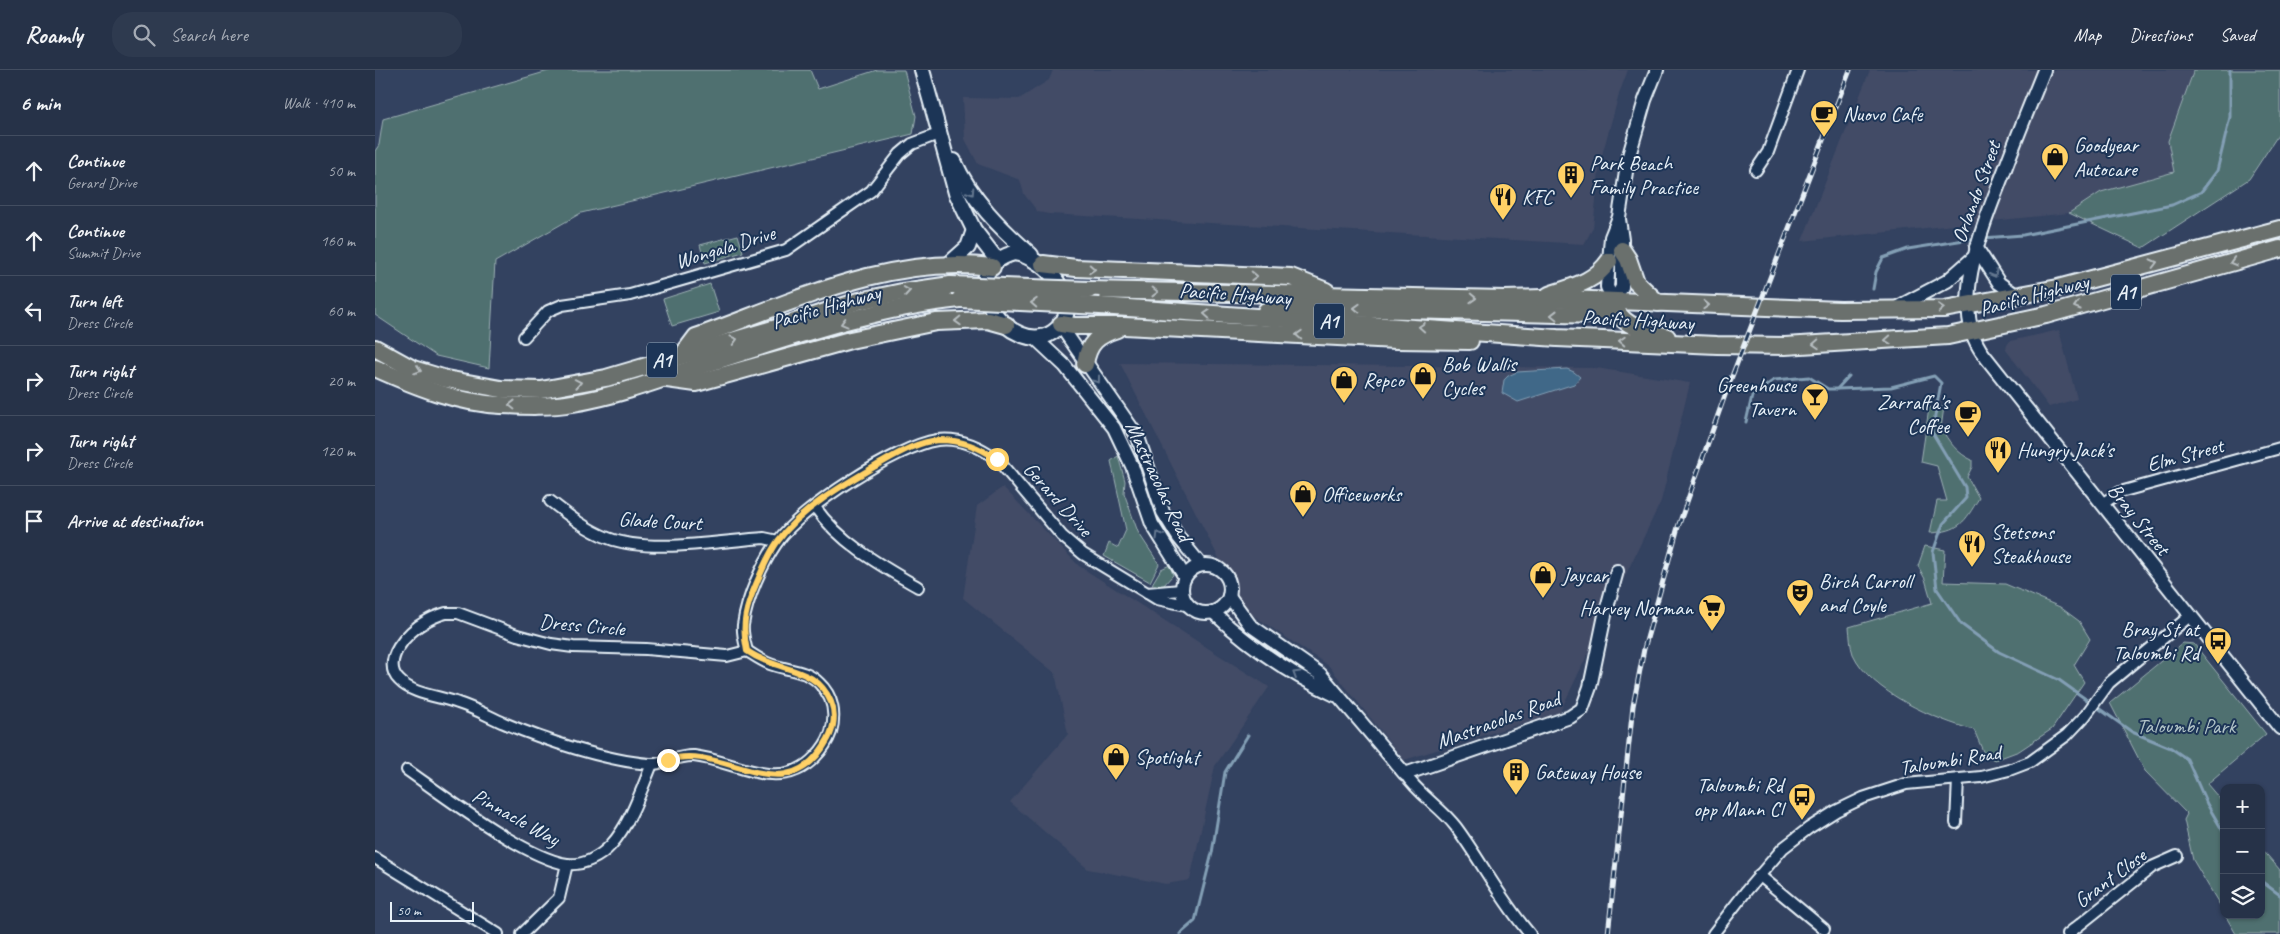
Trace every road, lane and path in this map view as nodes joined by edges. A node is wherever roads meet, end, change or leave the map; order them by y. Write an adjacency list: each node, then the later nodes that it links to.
1 (922, 70): 5 (main road)
2 (1657, 70): 7 (street)
3 (1798, 70): 6 (street)
4 (2044, 70): 12 (street, Orlando Street)
5 (941, 133): 9 (main road); 14 (main road, one-way to 14); 29 (street, Wongala Drive)
6 (1756, 170)
7 (1619, 217): 11 (street); 13 (street)
8 (2280, 229): 18 (highway, Pacific Highway / A1, one-way to 8)
9 (974, 230): 15 (main road); 16 (main road)
10 (2280, 249): 28 (highway, Pacific Highway / A1, one-way to 28)
11 (1622, 250): 20 (street); 21 (highway)
12 (1975, 252): 18 (street, one-way to 18); 22 (street, Orlando Street); 23 (street)
13 (1609, 261): 19 (highway); 20 (street)
14 (1040, 262): 16 (main road); 17 (highway, one-way to 17); 26 (main road)
15 (949, 264): 16 (highway); 34 (highway)
16 (995, 264): 25 (main road)
17 (1337, 295): 19 (highway, Pacific Highway / A1, one-way to 19); 34 (highway, Pacific Highway / A1, one-way to 17, bridge)
18 (2017, 296): 22 (highway, Pacific Highway / A1)
19 (1542, 298): 20 (highway, Pacific Highway / A1)
20 (1614, 301): 21 (highway, Pacific Highway / A1); 24 (highway, one-way to 24); 32 (highway)
21 (1657, 303): 23 (highway, Pacific Highway / A1, one-way to 23)
22 (1970, 304): 23 (highway, Pacific Highway / A1, one-way to 22); 28 (street, Orlando Street)
23 (1892, 310)
24 (1234, 316): 31 (highway, Pacific Highway / A1, one-way to 24); 37 (highway, Pacific Highway / A1, one-way to 37, bridge)
25 (1006, 325): 30 (main road); 37 (highway, one-way to 37)
26 (1060, 325): 27 (highway); 30 (main road); 35 (street, Mastracolas Road)
27 (1124, 326): 31 (highway, one-way to 27); 35 (highway)
28 (1971, 333): 32 (highway, Pacific Highway / A1, one-way to 32); 40 (street, Bray Street)
29 (524, 336)
30 (1034, 337): 45 (street, Mastracolas Road, one-way to 30)
31 (1557, 338): 32 (highway, Pacific Highway / A1, one-way to 31)
32 (1688, 344)
33 (375, 348): 34 (highway, Pacific Highway / A1, one-way to 34)
34 (684, 354)
35 (1085, 364): 43 (street, Mastracolas Road, one-way to 43)
36 (375, 368): 37 (highway, Pacific Highway / A1, one-way to 36)
37 (663, 378)
38 (2280, 448): 40 (street, Elm Street)
39 (550, 501): 42 (street, Glade Court)
40 (2102, 504): 52 (street, Bray Street)
41 (815, 507): 42 (street, Gerard Drive); 46 (street); 48 (street, Gerard Drive)
42 (778, 541): 53 (street)
43 (1201, 565): 45 (street); 49 (street)
44 (1617, 571): 58 (street, Mastracolas Road)
45 (1185, 577): 47 (street)
46 (918, 587)
47 (1181, 590): 48 (street); 50 (street)
48 (1147, 593): 50 (street, Gerard Drive)
49 (1229, 596): 51 (street); 54 (street)
50 (1186, 604): 51 (street)
51 (1214, 613): 54 (street, one-way to 51)
52 (2191, 616): 55 (street, Bray Street); 59 (street, Taloumbi Road)
53 (747, 651): 56 (street, Dress Circle); 56 (street, Dress Circle)
54 (1339, 697): 58 (street)
55 (2280, 728)
56 (653, 764): 63 (street, Pinnacle Way)
57 (407, 770): 63 (street, Pinnacle Way)
58 (1405, 774): 68 (street)
59 (1958, 779): 60 (street); 64 (street, Taloumbi Road)
60 (1956, 823)
61 (2177, 856): 70 (street, Grant Close)
62 (375, 858): 66 (street)
63 (567, 864): 67 (street)
64 (1759, 875): 65 (street); 69 (street, Taloumbi Road)
65 (1825, 929)
66 (498, 934)
67 (521, 934)
68 (1531, 934)
69 (1713, 934)
70 (2068, 934)

